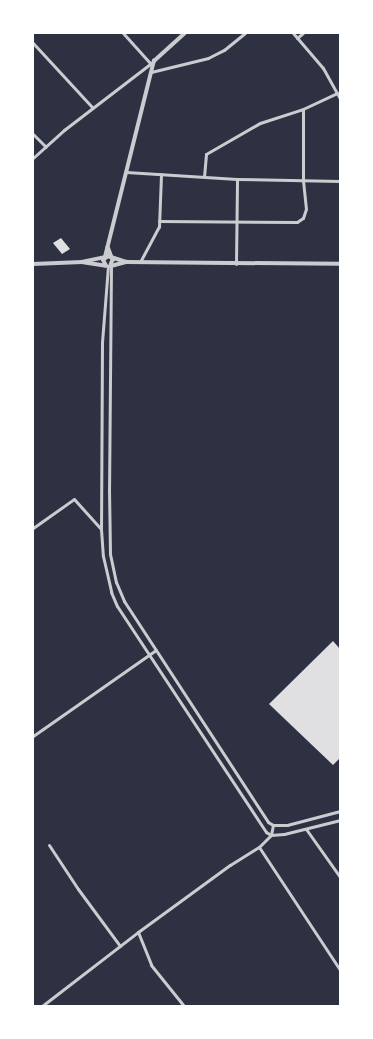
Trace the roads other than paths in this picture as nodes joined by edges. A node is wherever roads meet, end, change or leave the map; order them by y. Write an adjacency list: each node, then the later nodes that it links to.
1 (123, 33): 8 (street)
2 (185, 33): 8 (street)
3 (245, 33): 9 (street)
4 (293, 33): 6 (street)
5 (303, 33): 6 (street)
6 (297, 38): 10 (street)
7 (33, 43): 12 (street)
8 (152, 62): 9 (street); 12 (street)
9 (152, 72): 17 (street)
10 (337, 93): 11 (street); 13 (street)
11 (340, 99)
12 (93, 108): 15 (street)
13 (303, 109): 19 (street); 21 (street)
14 (33, 134): 15 (street)
15 (46, 147): 16 (street)
16 (33, 158)
17 (126, 172): 18 (street); 25 (street)
18 (161, 174): 19 (street); 23 (street)
19 (204, 177): 20 (street)
20 (237, 179): 21 (street); 24 (street)
21 (303, 181): 22 (street); 24 (street)
22 (340, 181)
23 (159, 221): 24 (street); 30 (street)
24 (237, 221): 32 (street)
25 (108, 246): 26 (street); 27 (street)
26 (105, 257): 27 (street); 28 (street); 34 (street)
27 (113, 258): 29 (street); 34 (street)
28 (82, 262): 31 (street); 34 (street)
29 (126, 262): 30 (street); 34 (street)
30 (140, 262): 32 (street)
31 (33, 264)
32 (236, 264): 33 (street)
33 (340, 264)
34 (108, 266): 35 (street); 36 (street)
35 (110, 424): 36 (street); 39 (street)
36 (101, 425): 38 (street)
37 (33, 528): 38 (street)
38 (101, 529): 40 (street)
39 (156, 650): 40 (street); 42 (street)
40 (151, 655): 41 (street); 43 (street)
41 (33, 736)
42 (216, 745): 43 (street); 46 (street)
43 (211, 749): 48 (street)
44 (340, 811): 46 (street)
45 (340, 820): 47 (street)
46 (272, 826): 48 (street)
47 (306, 829): 48 (street); 51 (street)
48 (271, 835): 50 (street)
49 (49, 845): 53 (street)
50 (259, 847): 52 (street); 54 (street)
51 (340, 878)
52 (138, 932): 53 (street); 56 (street)
53 (120, 946): 55 (street)
54 (340, 970)
55 (42, 1006)
56 (184, 1006)

